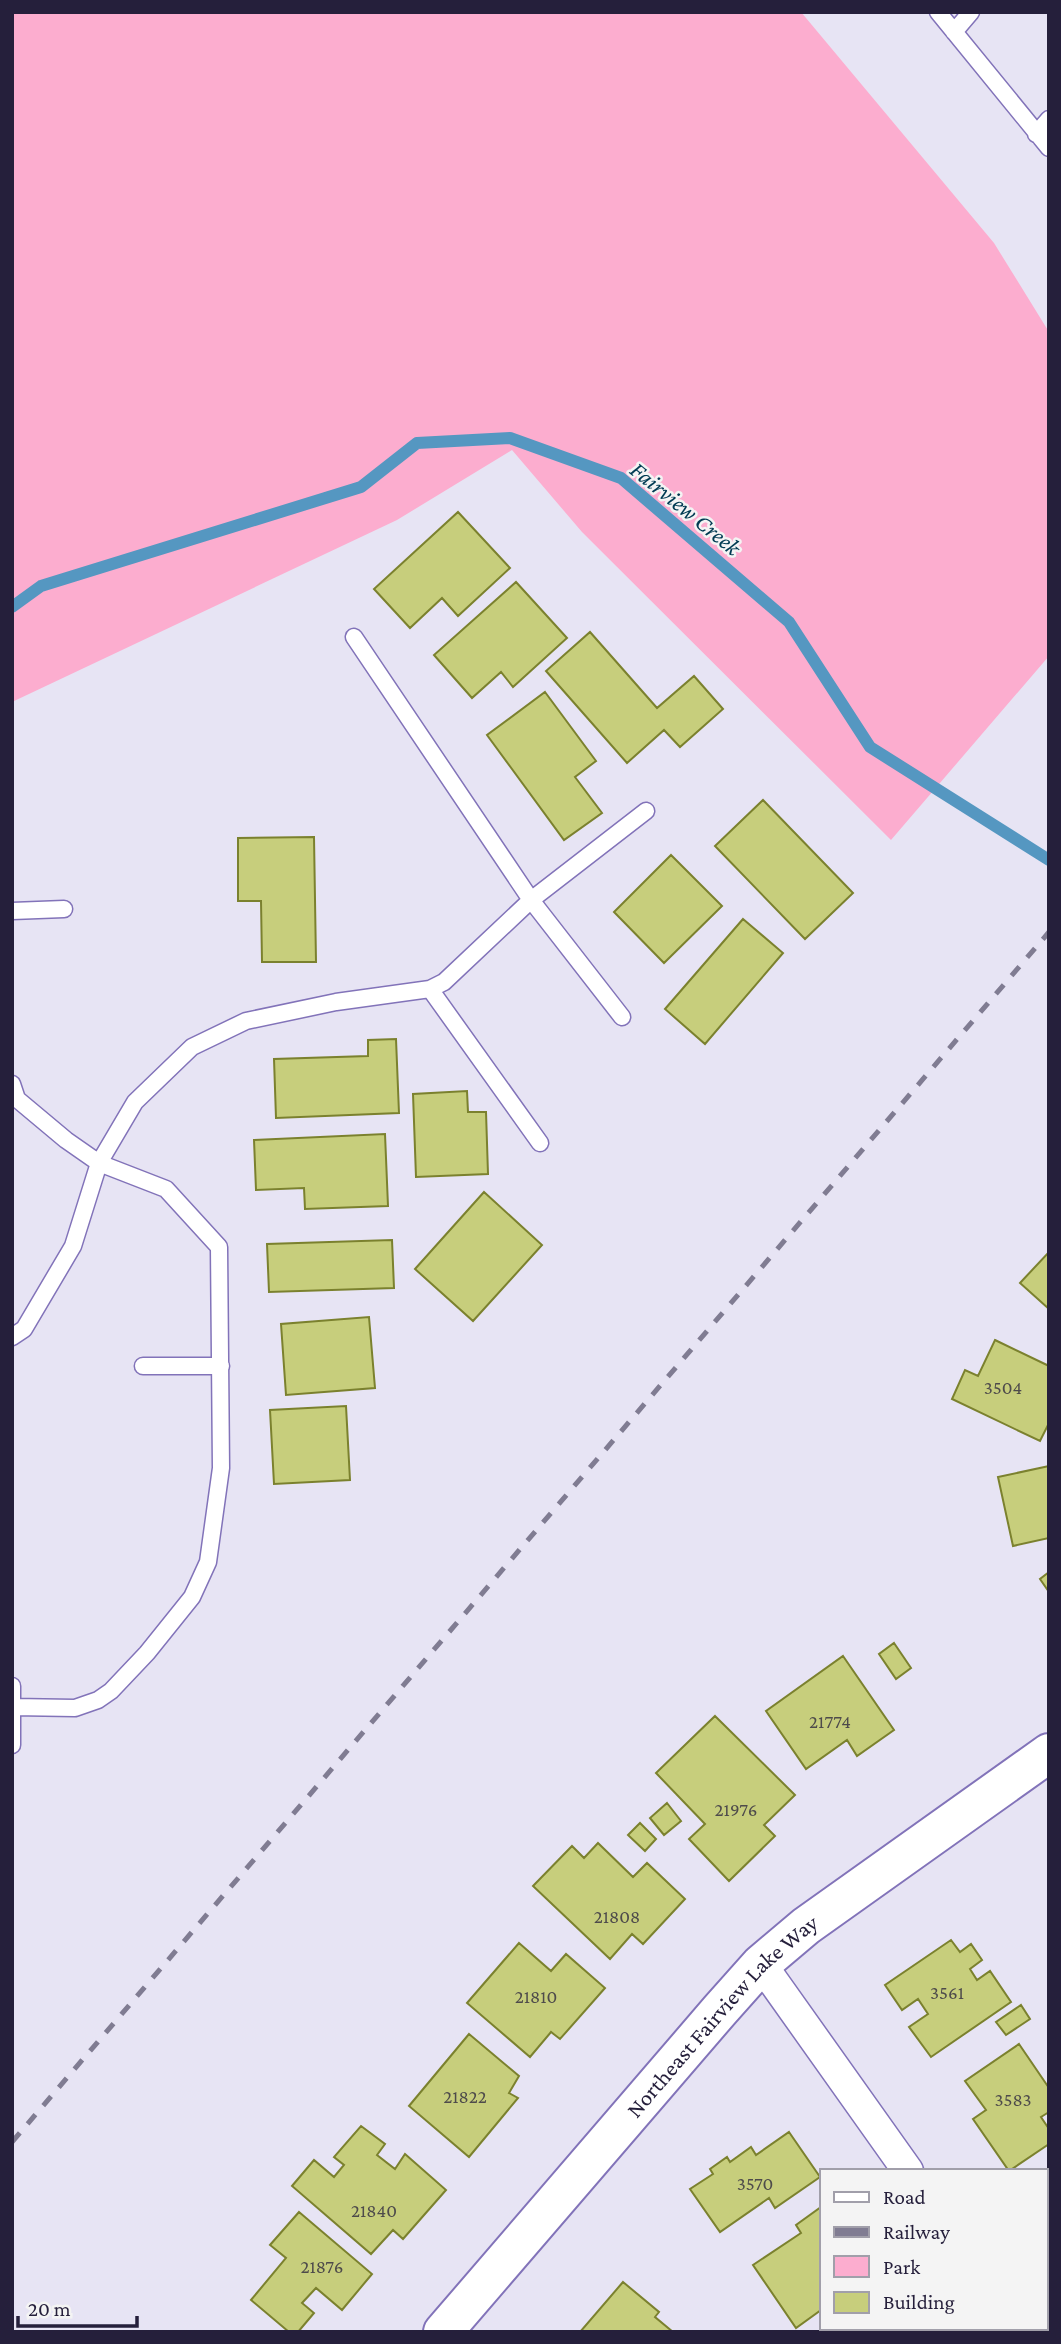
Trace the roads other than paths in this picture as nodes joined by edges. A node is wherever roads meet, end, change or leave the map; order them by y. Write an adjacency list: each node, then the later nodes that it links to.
1 (939, 12): 3 (lane)
2 (971, 12): 3 (lane)
3 (954, 32): 5 (lane)
4 (1049, 119): 5 (lane)
5 (1036, 134): 6 (lane)
6 (1049, 148)
7 (354, 637): 9 (lane)
8 (646, 811): 9 (lane)
9 (531, 900): 12 (lane); 13 (lane)
10 (64, 909): 11 (lane)
11 (12, 911)
12 (430, 989): 15 (lane); 16 (lane)
13 (622, 1017)
14 (12, 1084): 16 (lane)
15 (540, 1143)
16 (99, 1163): 17 (lane); 19 (lane)
17 (12, 1337)
18 (143, 1366): 19 (lane)
19 (221, 1367): 21 (lane)
20 (12, 1686): 21 (lane)
21 (13, 1707): 22 (lane)
22 (12, 1745)
23 (1049, 1753): 24 (street, Northeast Fairview Lake Way)
24 (761, 1964): 25 (street); 26 (street, Northeast Fairview Lake Way)
25 (907, 2169)
26 (443, 2332)

